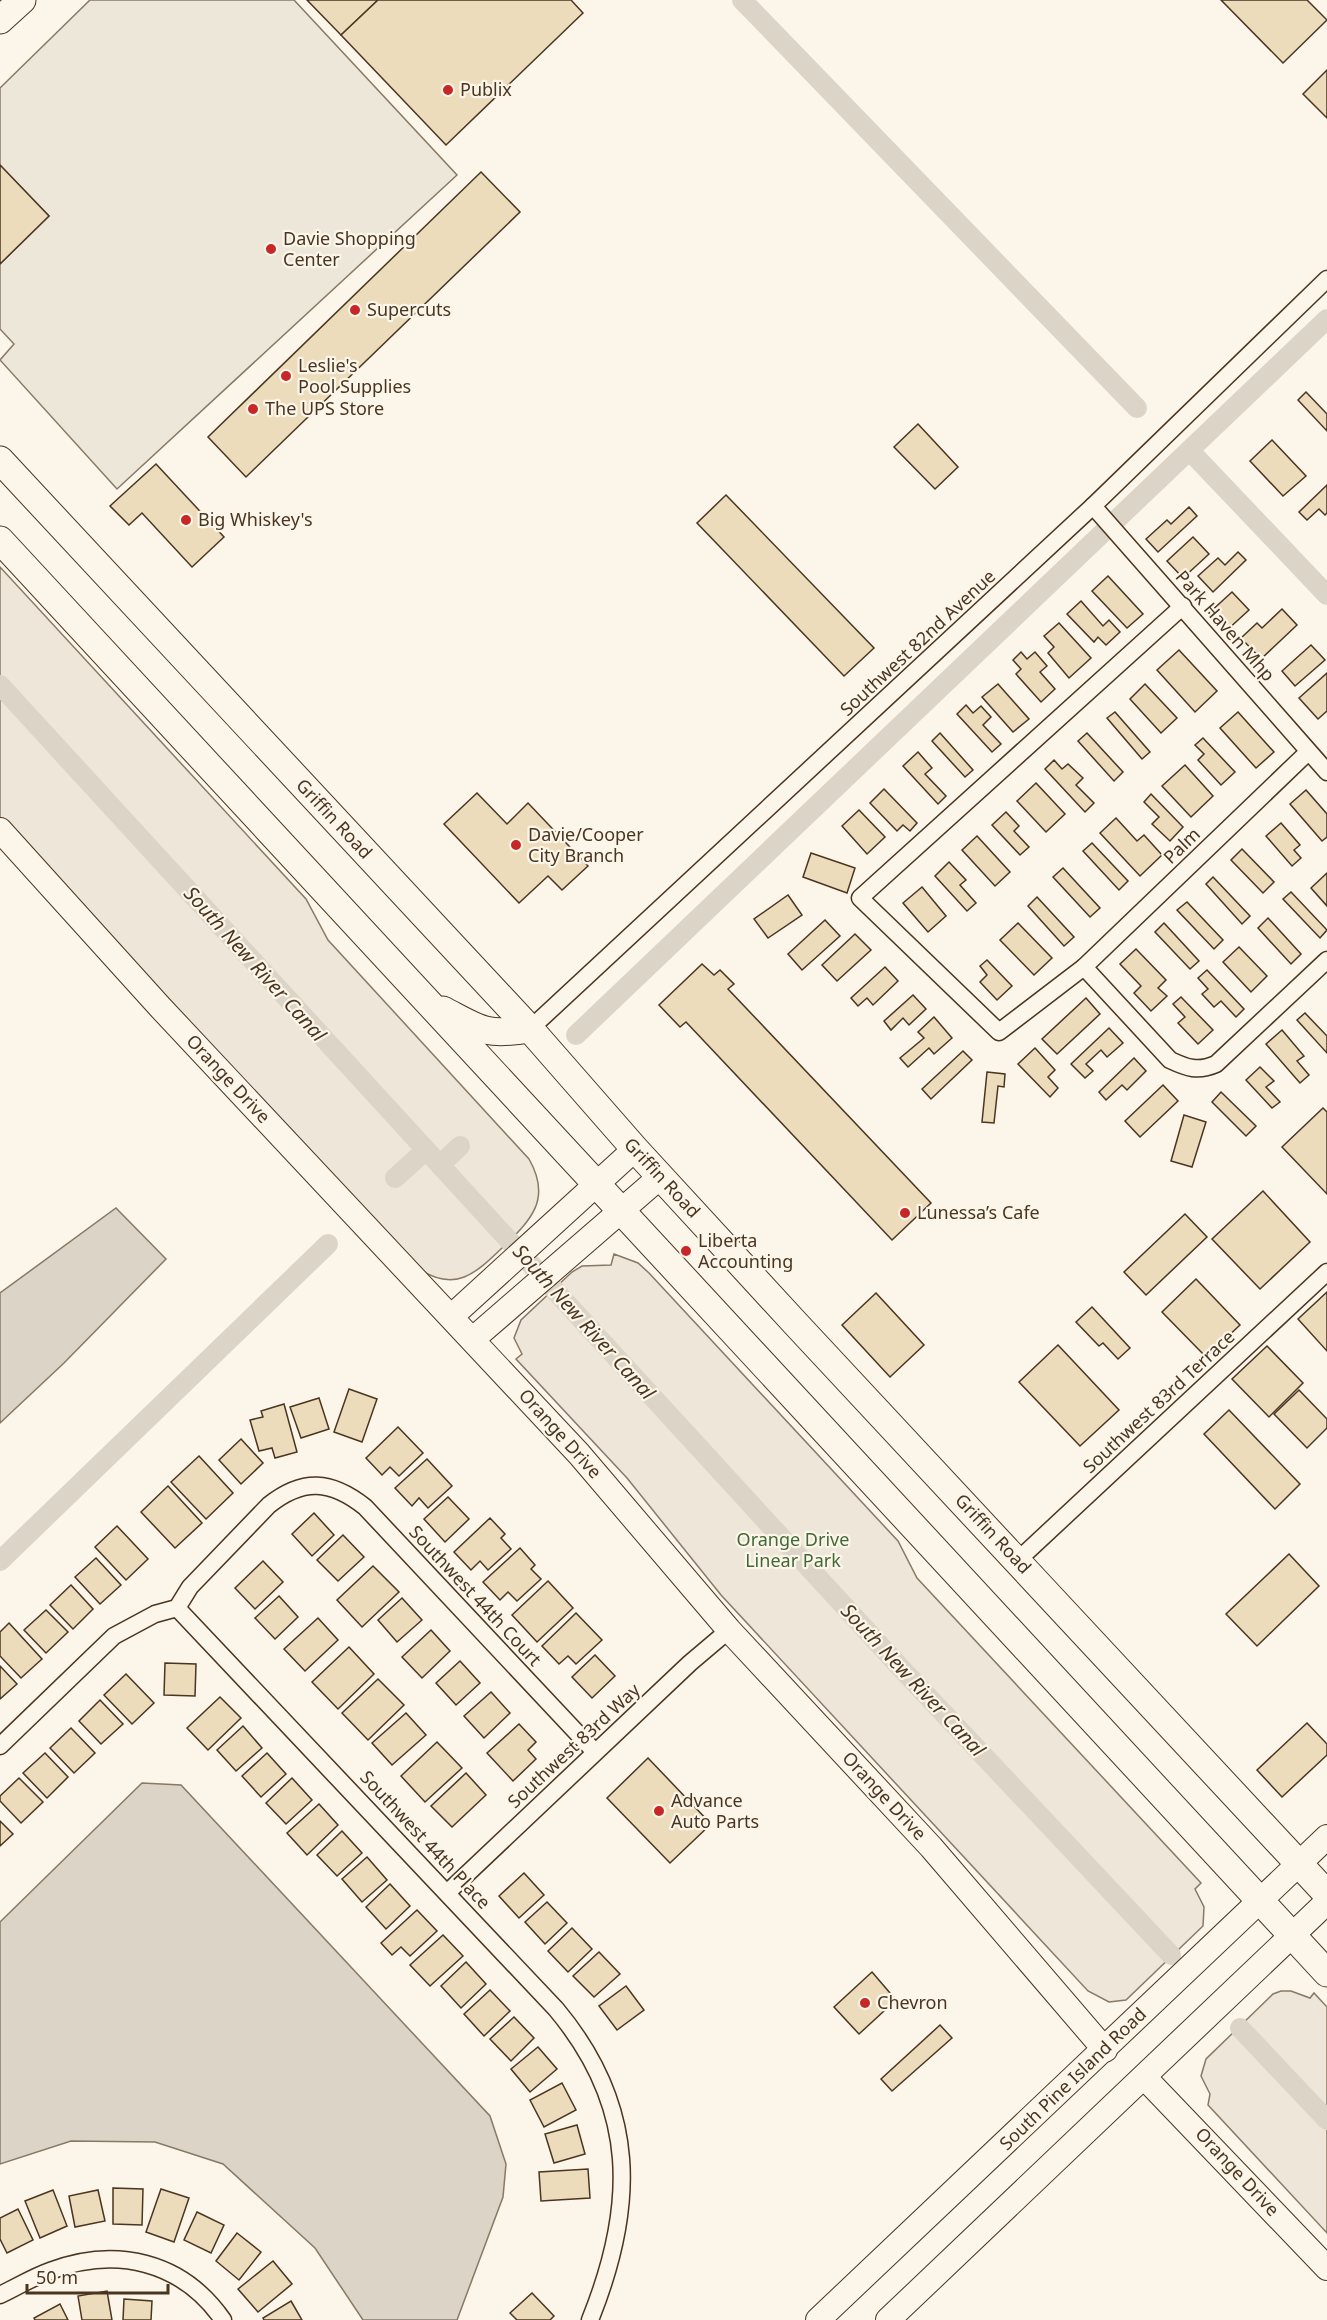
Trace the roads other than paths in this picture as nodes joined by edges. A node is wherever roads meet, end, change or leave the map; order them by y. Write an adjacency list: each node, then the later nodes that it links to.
1 (22, 0): 2 (main road)
2 (0, 20)
3 (1327, 279): 5 (street, Southwest 82nd Avenue)
4 (0, 460): 14 (main road, Griffin Road)
5 (1094, 507): 7 (street, Park Haven Mhp); 14 (street, Southwest 82nd Avenue)
6 (0, 540): 13 (main road)
7 (1183, 606): 8 (street, Park Haven Mhp); 12 (street, Palm)
8 (1308, 752): 9 (street, Park Haven Mhp); 12 (street, Palm)
9 (1327, 772)
10 (0, 830): 20 (street, Orange Drive)
11 (1327, 960): 12 (street)
12 (1084, 967)
13 (424, 999): 14 (main road); 17 (main road)
14 (530, 1029): 15 (main road, Griffin Road)
15 (634, 1149): 16 (main road, Griffin Road); 17 (street)
16 (660, 1177): 18 (street); 22 (main road, Griffin Road)
17 (596, 1184): 18 (main road); 20 (street)
18 (621, 1210): 21 (street); 31 (main road)
19 (1327, 1272): 22 (street, Southwest 83rd Terrace)
20 (452, 1316): 21 (street, Orange Drive)
21 (473, 1339): 24 (street, Orange Drive)
22 (1017, 1561): 28 (main road, Griffin Road)
23 (177, 1608): 25 (street); 26 (street, Southwest 44th Court); 29 (street, Southwest 44th Place)
24 (729, 1630): 26 (street, Southwest 83rd Way); 35 (street, Orange Drive)
25 (0, 1746)
26 (595, 1752): 29 (street, Southwest 83rd Way)
27 (1327, 1837): 28 (street, South Pine Island Road)
28 (1299, 1864): 30 (main road, Griffin Road); 31 (street, South Pine Island Road)
29 (448, 1892): 40 (street, Southwest 44th Place)
30 (1327, 1894)
31 (1260, 1902): 33 (main road); 35 (street, South Pine Island Road)
32 (1327, 1902): 33 (street)
33 (1292, 1936): 34 (main road); 36 (street)
34 (1327, 1973)
35 (1106, 2050): 41 (street, South Pine Island Road)
36 (1145, 2078): 37 (street, Orange Drive); 42 (street)
37 (1327, 2268)
38 (0, 2295): 39 (street)
39 (223, 2320)
40 (590, 2320)
41 (818, 2320)
42 (888, 2320)

